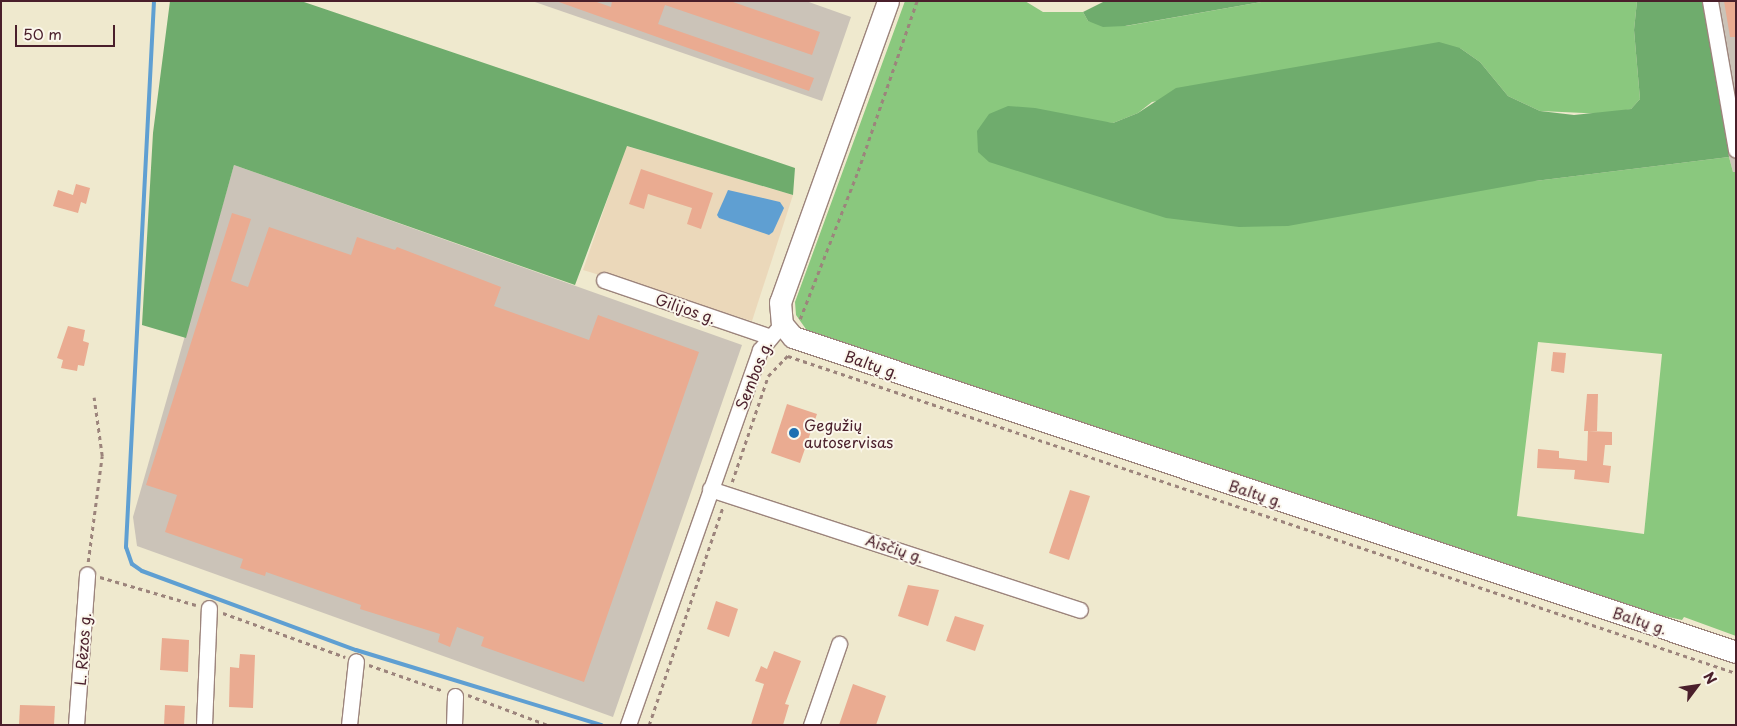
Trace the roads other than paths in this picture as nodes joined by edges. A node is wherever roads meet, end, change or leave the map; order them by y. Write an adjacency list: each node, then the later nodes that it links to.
1 (888, 1): 5 (main road, Sembos g.)
2 (1710, 1): 3 (street)
3 (1736, 150)
4 (604, 280): 5 (street, Gilijos g.)
5 (783, 338): 6 (street, Sembos g.); 11 (main road, Baltų g.)
6 (710, 489): 9 (street, Aisčių g.); 18 (street, Sembos g.)
7 (87, 574): 14 (street, L. Rėzos g.)
8 (209, 608): 15 (street)
9 (1080, 610)
10 (839, 644): 19 (street)
11 (1736, 652)
12 (356, 661): 16 (street)
13 (455, 696): 17 (street)
14 (76, 725)
15 (204, 725)
16 (349, 725)
17 (454, 725)
18 (628, 725)
19 (811, 725)

